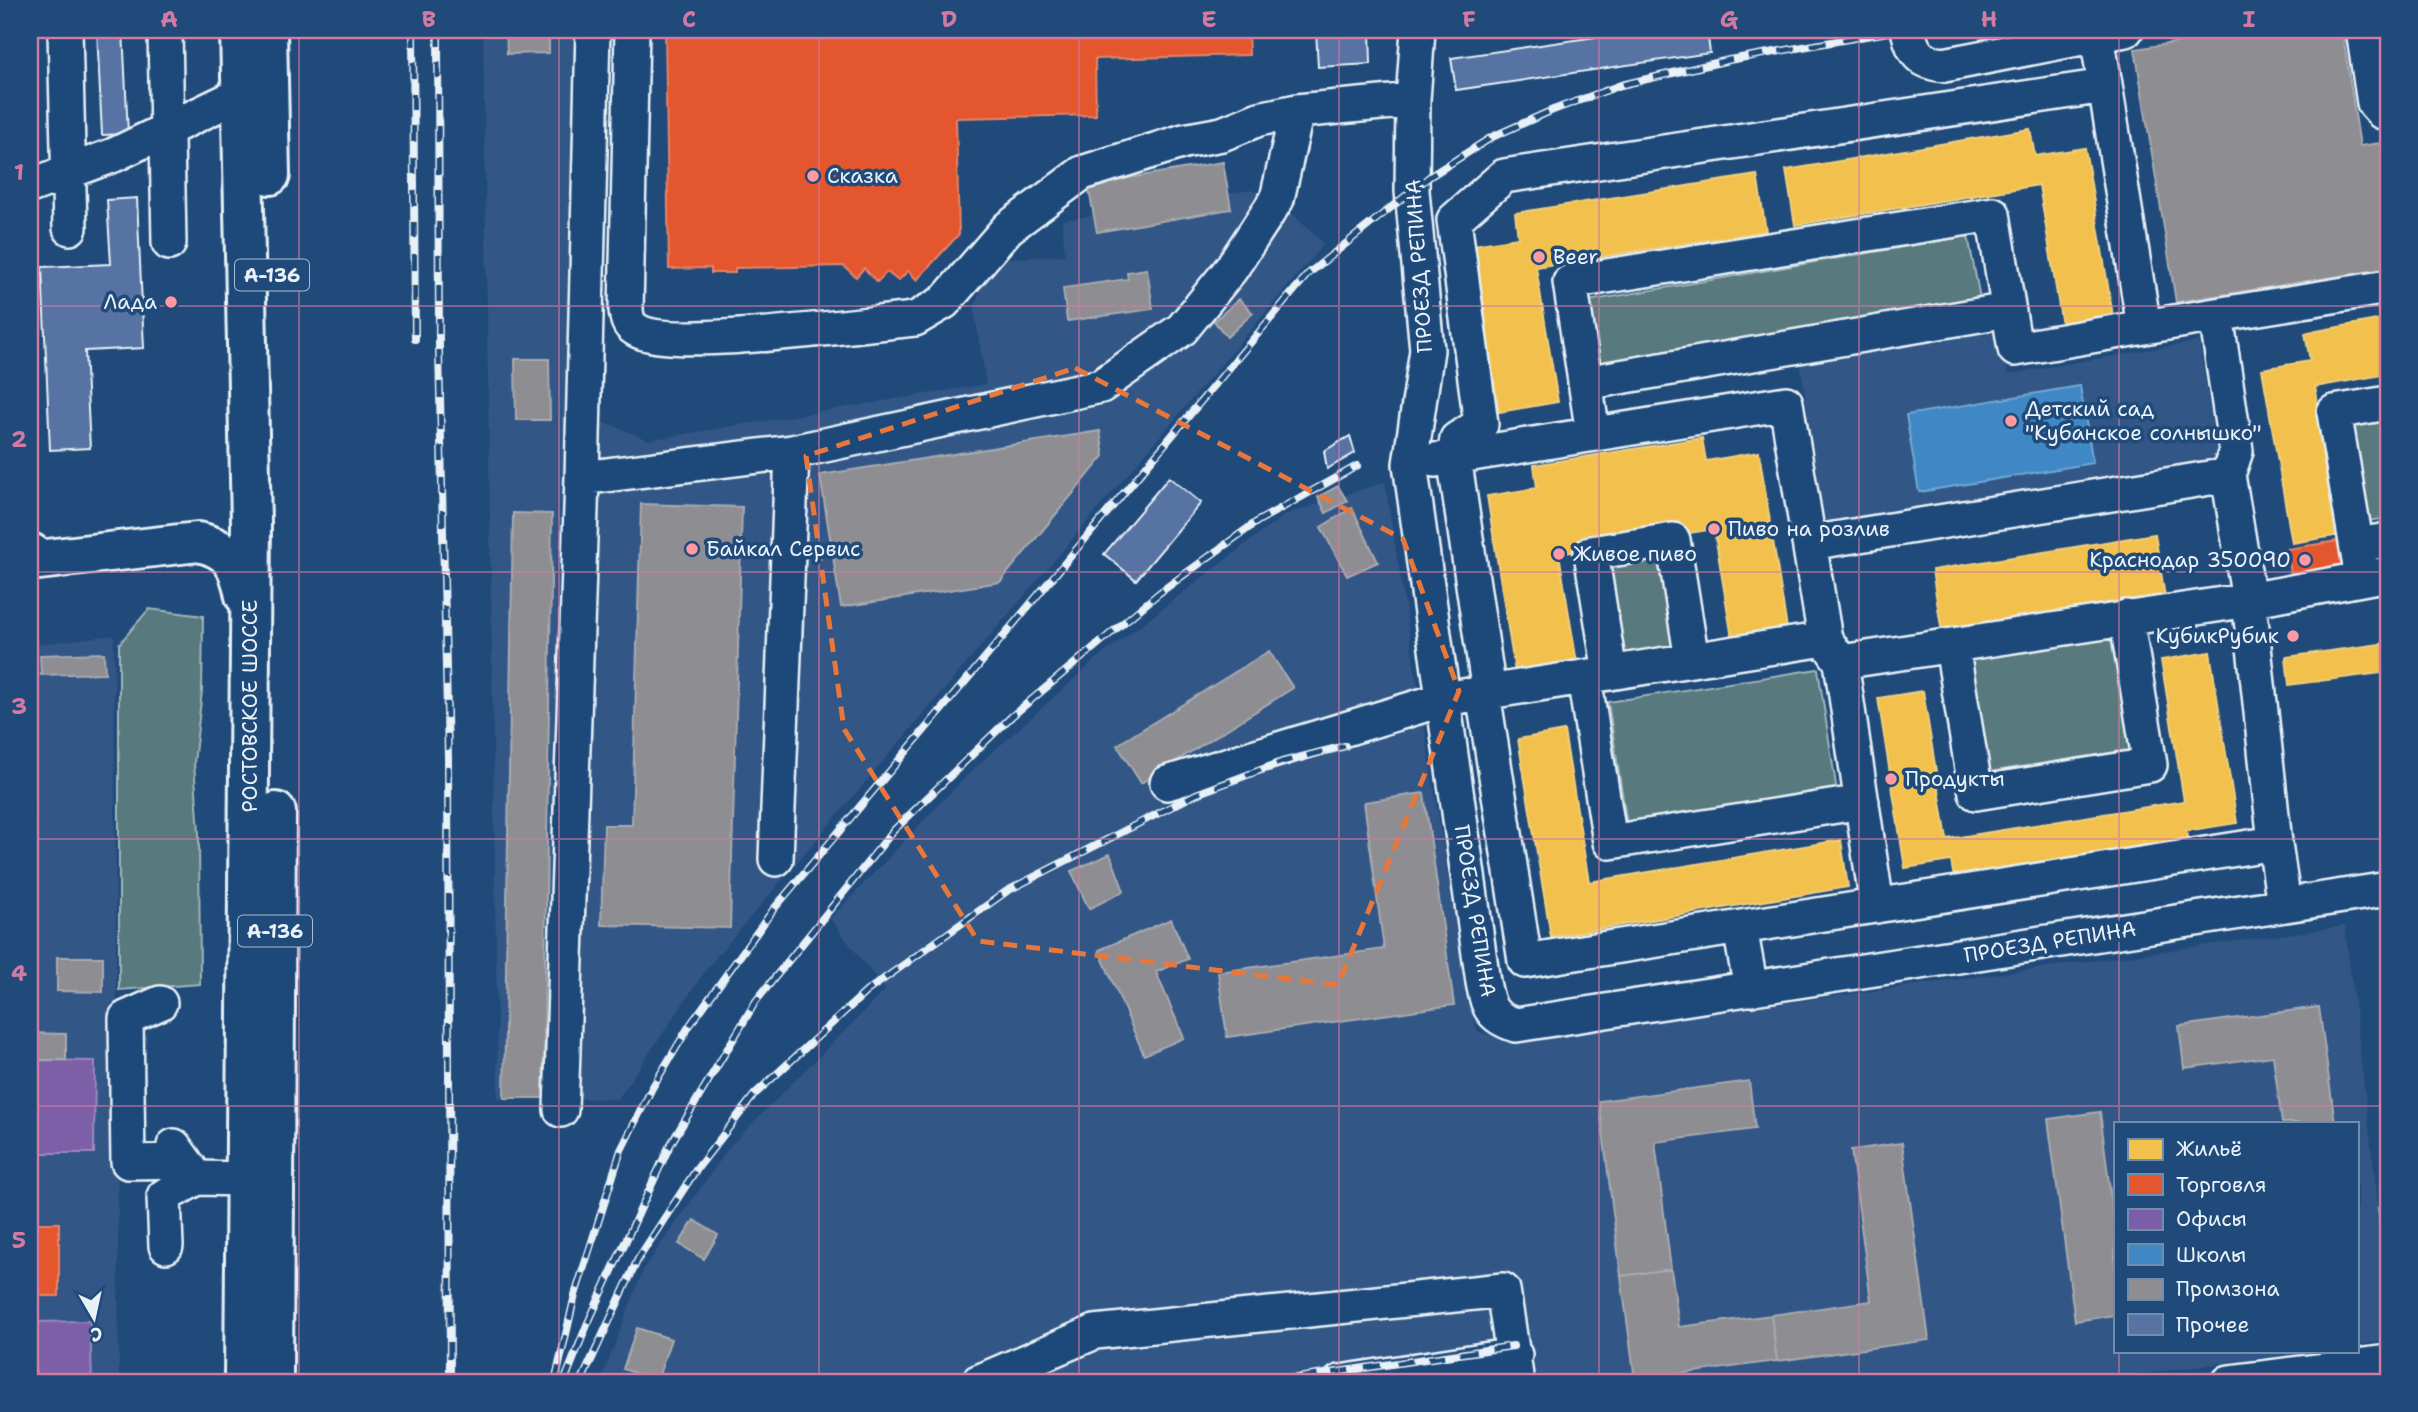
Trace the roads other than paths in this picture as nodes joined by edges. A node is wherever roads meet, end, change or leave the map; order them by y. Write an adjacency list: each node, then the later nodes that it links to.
1 (65, 30): 17 (street)
2 (165, 30): 16 (street)
3 (240, 30): 12 (main road, РОСТОВСКОЕ ШОССЕ / А-136)
4 (267, 30): 33 (main road, РОСТОВСКОЕ ШОССЕ / А-136)
5 (593, 30): 32 (street)
6 (632, 30): 14 (street)
7 (1418, 30): 13 (street, ПРОЕЗД РЕПИНА)
8 (1908, 30): 10 (street)
9 (2363, 30): 15 (street)
10 (2111, 32): 11 (street)
11 (2105, 86): 24 (street); 29 (street)
12 (241, 94): 16 (street); 33 (main road, РОСТОВСКОЕ ШОССЕ / А-136)
13 (1413, 100): 14 (street); 30 (street, ПРОЕЗД РЕПИНА)
14 (1297, 111): 28 (street)
15 (2388, 113)
16 (168, 129): 17 (street); 20 (street)
17 (68, 172): 18 (street); 19 (street)
18 (30, 186)
19 (70, 228)
20 (169, 243)
21 (2388, 287): 23 (street)
22 (2008, 310): 24 (street); 25 (street); 25 (street)
23 (2216, 315): 24 (street); 31 (street)
24 (2144, 327)
25 (1585, 383): 27 (street)
26 (2388, 403): 36 (street)
27 (1594, 434): 29 (street); 35 (street)
28 (792, 452): 32 (street); 51 (street)
29 (1454, 457): 30 (street); 46 (street)
30 (1410, 464): 47 (street, ПРОЕЗД РЕПИНА)
31 (2228, 475): 35 (street); 39 (street)
32 (582, 478): 58 (street)
33 (264, 522): 37 (main road); 41 (main road, РОСТОВСКОЕ ШОССЕ / А-136); 65 (main road, РОСТОВСКОЕ ШОССЕ / А-136)
34 (30, 536): 37 (street)
35 (1810, 543): 43 (street)
36 (2372, 543): 38 (street)
37 (30, 553): 41 (main road)
38 (2375, 576): 39 (street)
39 (2249, 600): 40 (street); 50 (street)
40 (2126, 617): 42 (street); 42 (street)
41 (250, 639): 60 (main road, РОСТОВСКОЕ ШОССЕ / А-136)
42 (1952, 646): 43 (street)
43 (1833, 650): 44 (street); 49 (street)
44 (1692, 660): 45 (street); 45 (street)
45 (1597, 675): 46 (street); 49 (street)
46 (1486, 692): 47 (street); 55 (street)
47 (1444, 699): 48 (street); 56 (street, ПРОЕЗД РЕПИНА)
48 (1167, 783)
49 (1862, 802): 54 (street)
50 (2275, 843): 53 (street); 54 (street)
51 (776, 859)
52 (2388, 889): 53 (street, ПРОЕЗД РЕПИНА)
53 (2284, 905): 56 (street, ПРОЕЗД РЕПИНА)
54 (1877, 906): 55 (street)
55 (1740, 928): 56 (street)
56 (1751, 989)
57 (160, 1003): 59 (street)
58 (561, 1110)
59 (184, 1160): 60 (street); 61 (street)
60 (246, 1179): 64 (main road, РОСТОВСКОЕ ШОССЕ / А-136)
61 (166, 1246)
62 (2388, 1362): 68 (street)
63 (1516, 1369): 66 (street); 67 (street)
64 (244, 1382)
65 (273, 1382)
66 (978, 1382)
67 (1340, 1382)
68 (2229, 1382)

